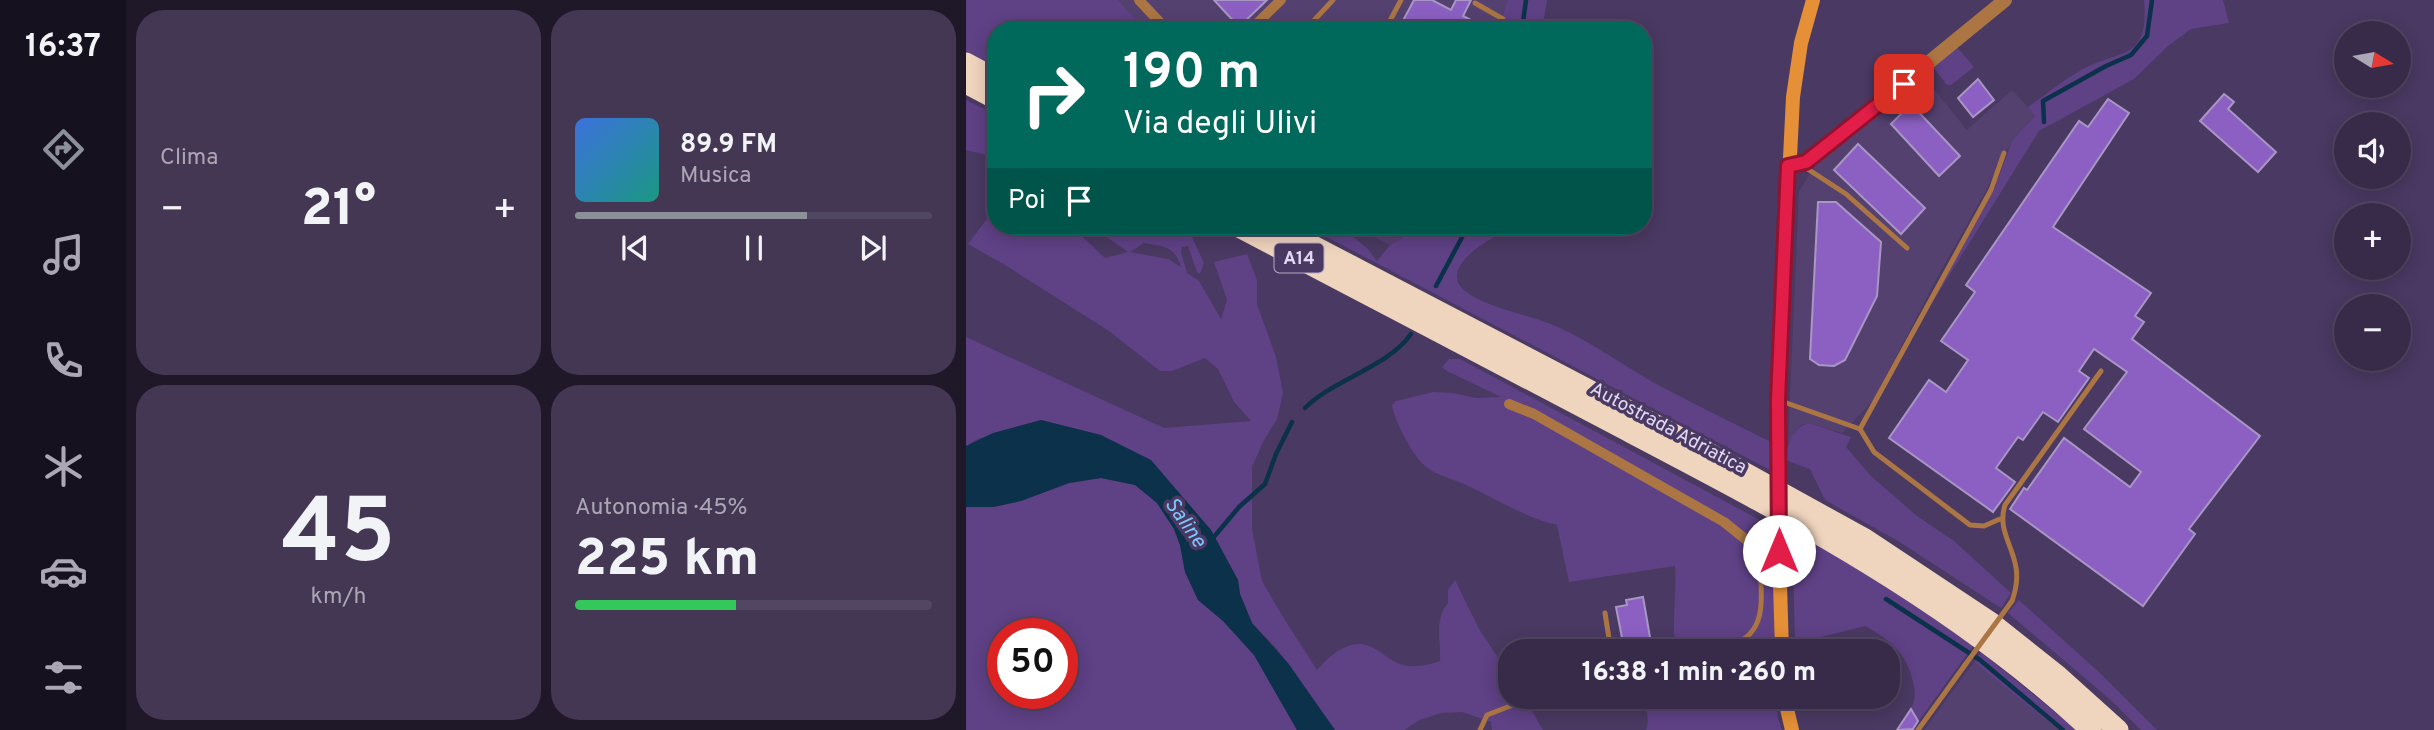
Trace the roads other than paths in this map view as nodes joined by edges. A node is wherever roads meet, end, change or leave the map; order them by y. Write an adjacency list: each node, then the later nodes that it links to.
1 (1139, 0): 8 (street)
2 (1281, 0): 9 (street)
3 (1333, 0): 10 (lane)
4 (1401, 0): 11 (lane)
5 (1813, 0): 18 (main road)
6 (2006, 0): 18 (street)
7 (1475, 3): 12 (lane)
8 (1159, 21)
9 (1259, 21)
10 (1313, 21)
11 (1390, 21)
12 (1503, 21)
13 (966, 63): 14 (highway)
14 (987, 74)
15 (966, 83): 16 (highway)
16 (987, 94)
17 (2004, 153): 27 (lane)
18 (1794, 165): 21 (lane); 25 (main road)
19 (1257, 235): 22 (highway, Autostrada Adriatica / A14)
20 (1289, 235): 22 (highway, Autostrada Adriatica / A14)
21 (1907, 248)
22 (1365, 283): 23 (highway, Autostrada Adriatica / A14)
23 (1471, 338): 40 (highway, Autostrada Adriatica / A14); 41 (highway, Autostrada Adriatica / A14)
24 (2101, 371): 28 (lane)
25 (1778, 400): 27 (lane); 30 (main road, bridge)
26 (1509, 404): 29 (street)
27 (1860, 429): 28 (lane)
28 (2000, 519): 39 (lane, bridge)
29 (1759, 550): 30 (street); 33 (lane)
30 (1780, 567): 34 (main road)
31 (1605, 613): 32 (lane)
32 (1609, 639)
33 (1745, 639)
34 (1782, 639)
35 (1502, 709): 37 (lane)
36 (1787, 709): 38 (main road)
37 (1480, 730)
38 (1792, 730)
39 (1918, 730)
40 (2091, 730)
41 (2118, 730)

